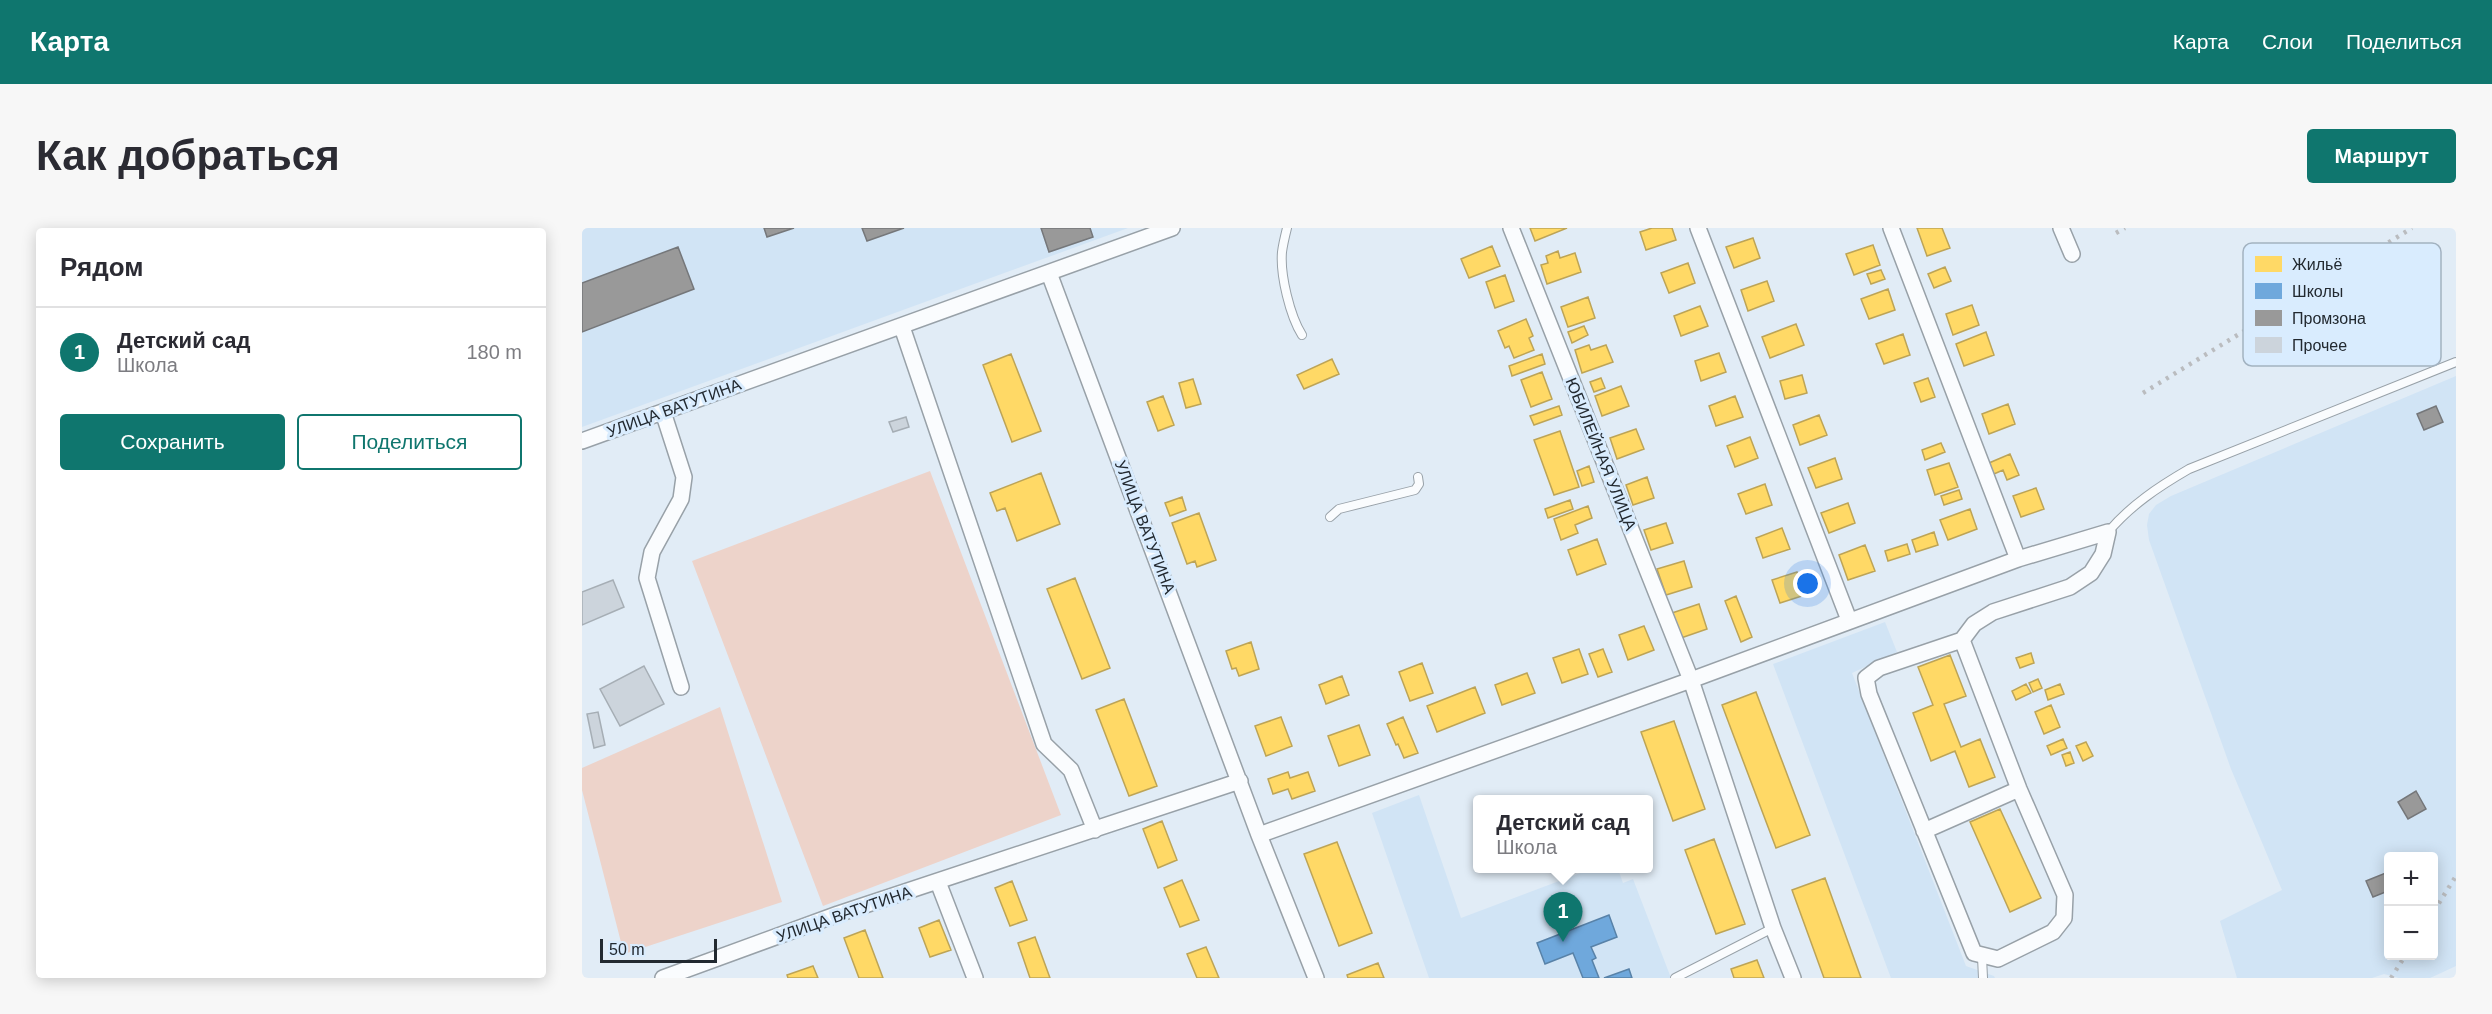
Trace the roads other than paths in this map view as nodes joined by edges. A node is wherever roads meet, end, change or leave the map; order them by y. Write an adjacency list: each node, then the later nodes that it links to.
1 (1172, 228): 8 (street, УЛИЦА ВАТУТИНА)
2 (1287, 228): 10 (lane)
3 (1511, 228): 20 (street, ЮБИЛЕЙНАЯ УЛИЦА)
4 (1698, 228): 18 (street)
5 (1892, 228): 17 (street)
6 (2061, 228): 7 (street)
7 (2072, 254)
8 (1049, 273): 9 (street, УЛИЦА ВАТУТИНА); 22 (street, УЛИЦА ВАТУТИНА)
9 (902, 327): 12 (street, УЛИЦА ВАТУТИНА); 24 (street)
10 (1302, 335)
11 (2456, 362): 16 (lane)
12 (663, 412): 13 (street, УЛИЦА ВАТУТИНА); 21 (street)
13 (582, 441)
14 (1418, 477): 15 (lane)
15 (1330, 517)
16 (2108, 532): 17 (street); 19 (street)
17 (2018, 559): 18 (street)
18 (1849, 620): 20 (street)
19 (1962, 639): 23 (street); 25 (street)
20 (1691, 680): 26 (street); 28 (street, ЮБИЛЕЙНАЯ УЛИЦА)
21 (681, 687)
22 (1240, 781): 24 (street, УЛИЦА ВАТУТИНА); 26 (street, УЛИЦА ВАТУТИНА)
23 (2019, 789): 25 (street); 29 (street)
24 (1095, 830): 27 (street, УЛИЦА ВАТУТИНА)
25 (1924, 831): 29 (street)
26 (1259, 835): 32 (street, УЛИЦА ВАТУТИНА)
27 (938, 882): 30 (street, УЛИЦА ВАТУТИНА); 31 (street)
28 (1773, 928): 33 (lane); 34 (street, ЮБИЛЕЙНАЯ УЛИЦА)
29 (1982, 957): 35 (lane)
30 (663, 978)
31 (975, 978)
32 (1316, 978)
33 (1675, 978)
34 (1792, 978)
35 (1983, 978)

